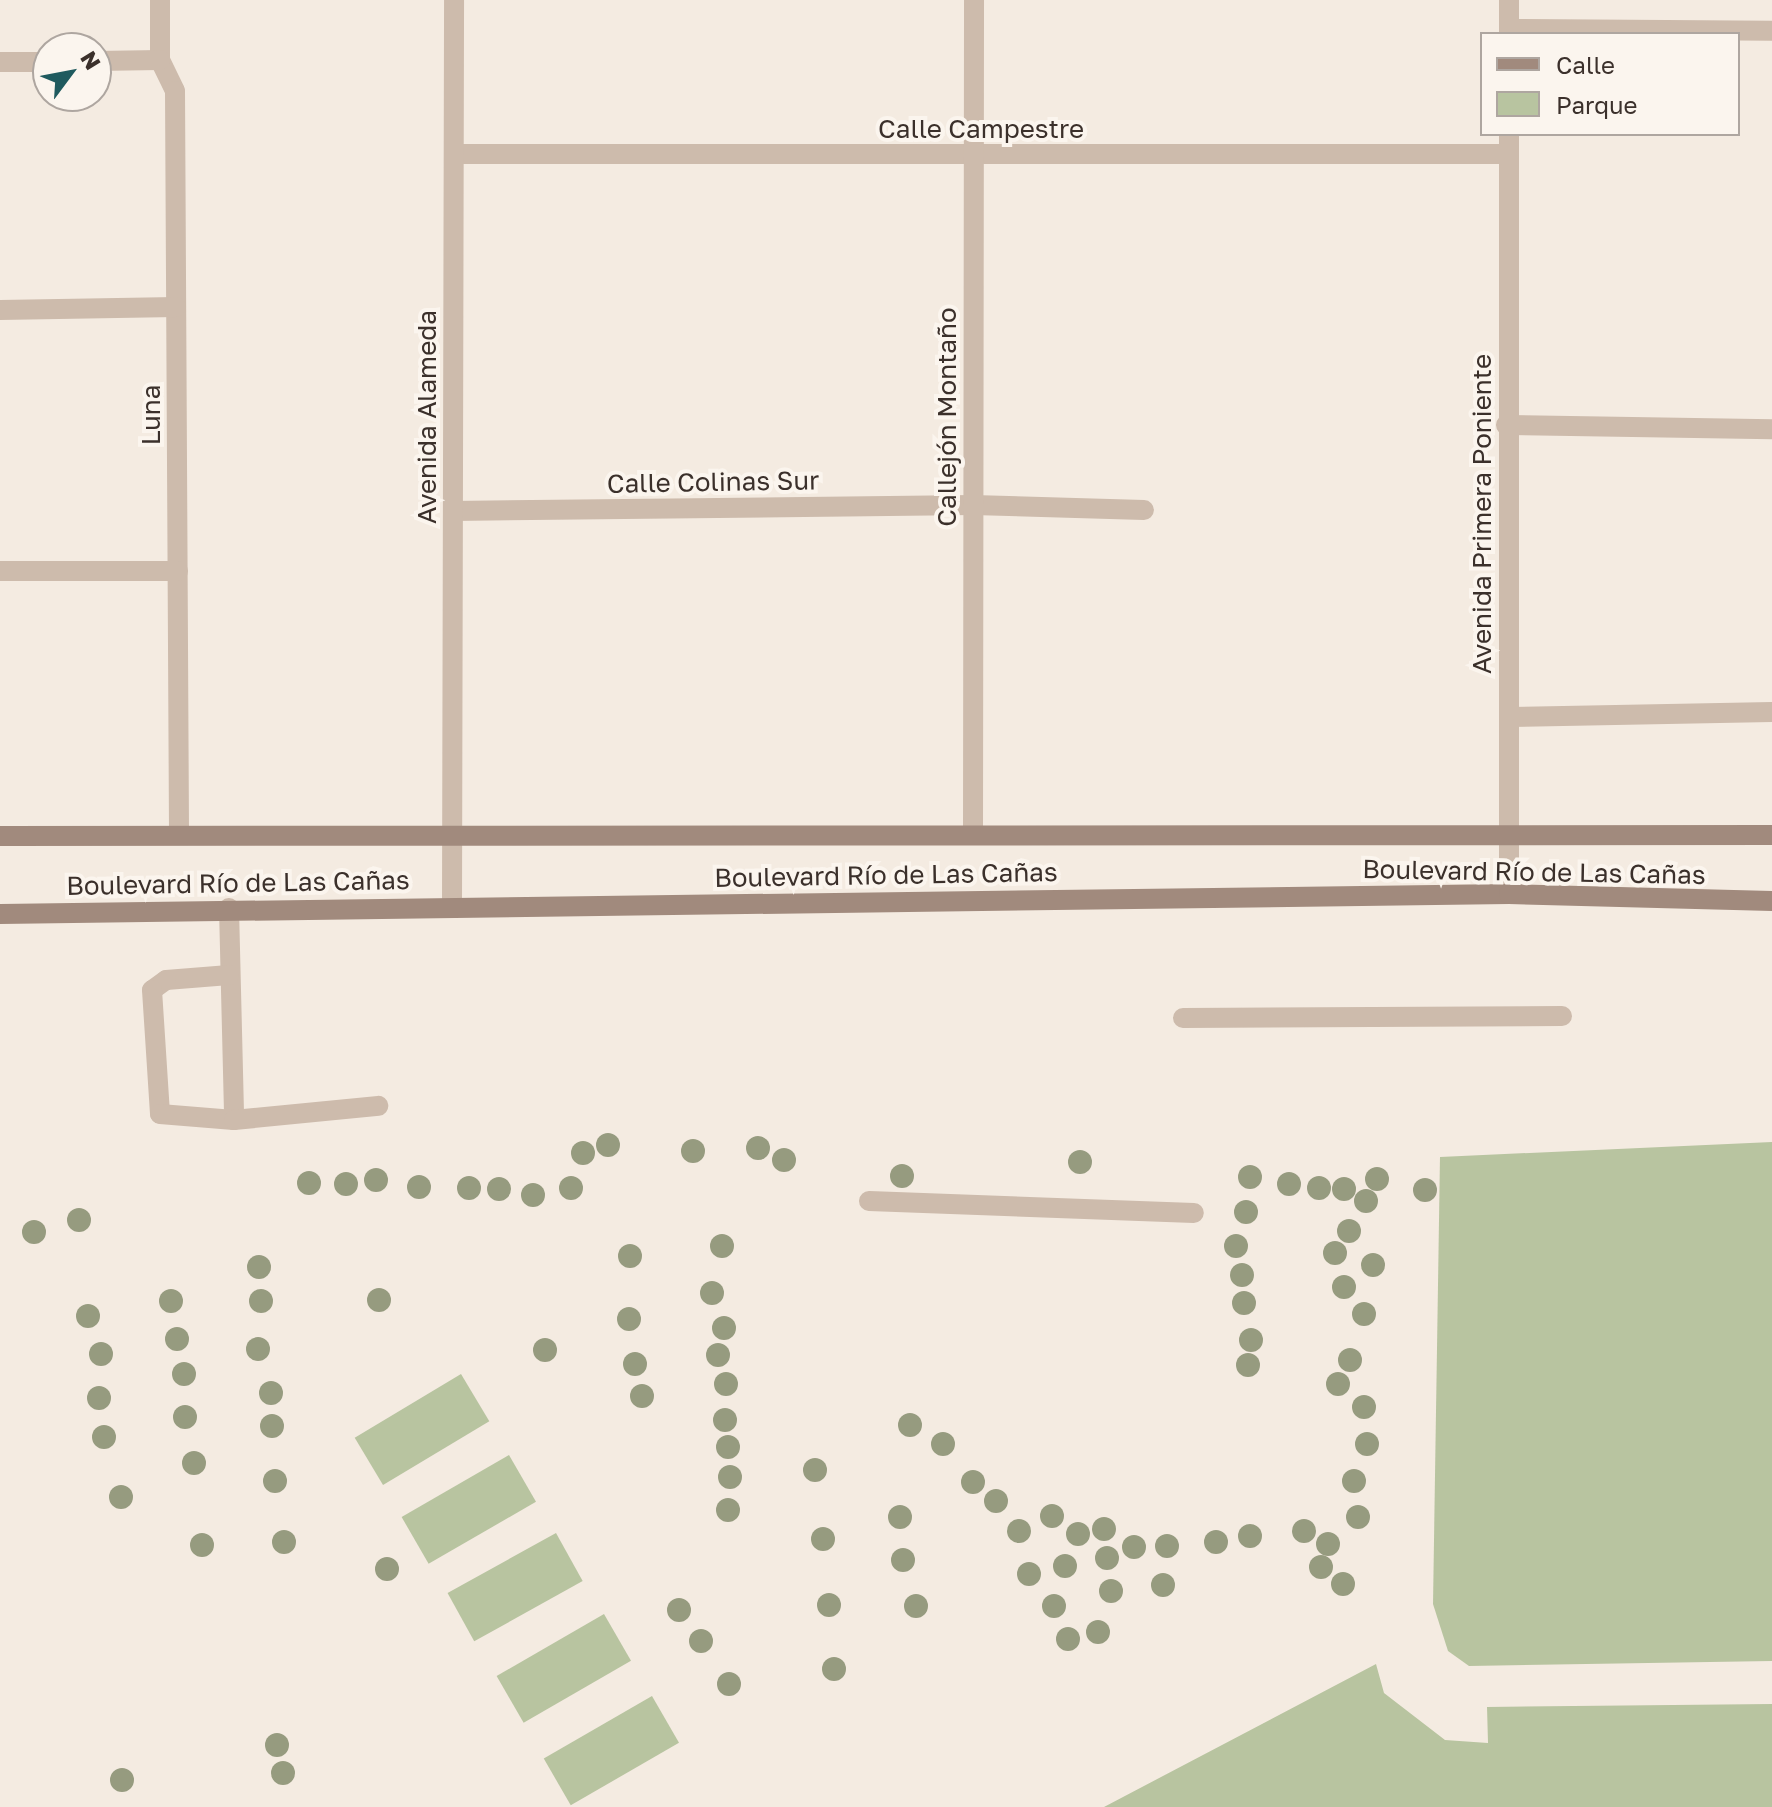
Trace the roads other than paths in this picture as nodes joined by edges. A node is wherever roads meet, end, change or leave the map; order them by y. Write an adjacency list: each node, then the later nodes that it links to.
1 (160, 0): 7 (street, Luna)
2 (454, 0): 12 (street, Avenida Alameda)
3 (974, 0): 13 (street, Callejón Montaño)
4 (1509, 0): 5 (street)
5 (1509, 31): 6 (street)
6 (1772, 31)
7 (160, 60): 8 (street); 14 (street, Luna)
8 (112, 61)
9 (0, 62): 10 (street)
10 (32, 62)
11 (1509, 144): 13 (street, Calle Campestre); 16 (street, Avenida Primera Poniente)
12 (454, 154): 13 (street, Calle Campestre); 20 (street, Avenida Alameda)
13 (974, 155): 18 (street, Callejón Montaño)
14 (176, 307): 15 (street); 22 (street, Luna)
15 (0, 310)
16 (1506, 425): 17 (street); 24 (street, Avenida Primera Poniente)
17 (1772, 429)
18 (973, 505): 19 (street, Calle Colinas Sur); 20 (street, Calle Colinas Sur); 27 (street, Callejón Montaño)
19 (1144, 510)
20 (453, 511): 26 (street, Avenida Alameda)
21 (0, 571): 22 (street)
22 (178, 571): 25 (street, Luna)
23 (1772, 712): 24 (street)
24 (1509, 717): 30 (street, Avenida Primera Poniente)
25 (179, 833): 26 (main road, Boulevard Río de Las Cañas); 29 (main road, Boulevard Río de Las Cañas)
26 (452, 833): 27 (main road, Boulevard Río de Las Cañas); 33 (street, Avenida Alameda)
27 (973, 835): 30 (main road, Boulevard Río de Las Cañas)
28 (1772, 835): 30 (main road, Boulevard Río de Las Cañas)
29 (0, 836)
30 (1509, 836): 31 (street, Avenida Primera Poniente)
31 (1509, 894): 32 (main road, Boulevard Río de Las Cañas); 33 (main road, Boulevard Río de Las Cañas)
32 (1772, 901)
33 (452, 906): 34 (main road, Boulevard Río de Las Cañas)
34 (229, 908): 35 (main road, Boulevard Río de Las Cañas); 36 (street)
35 (0, 914)
36 (229, 975): 40 (street); 40 (street)
37 (1562, 1016): 38 (street)
38 (1183, 1018)
39 (378, 1106): 40 (street)
40 (234, 1120)
41 (869, 1201): 42 (street)
42 (1194, 1213)

